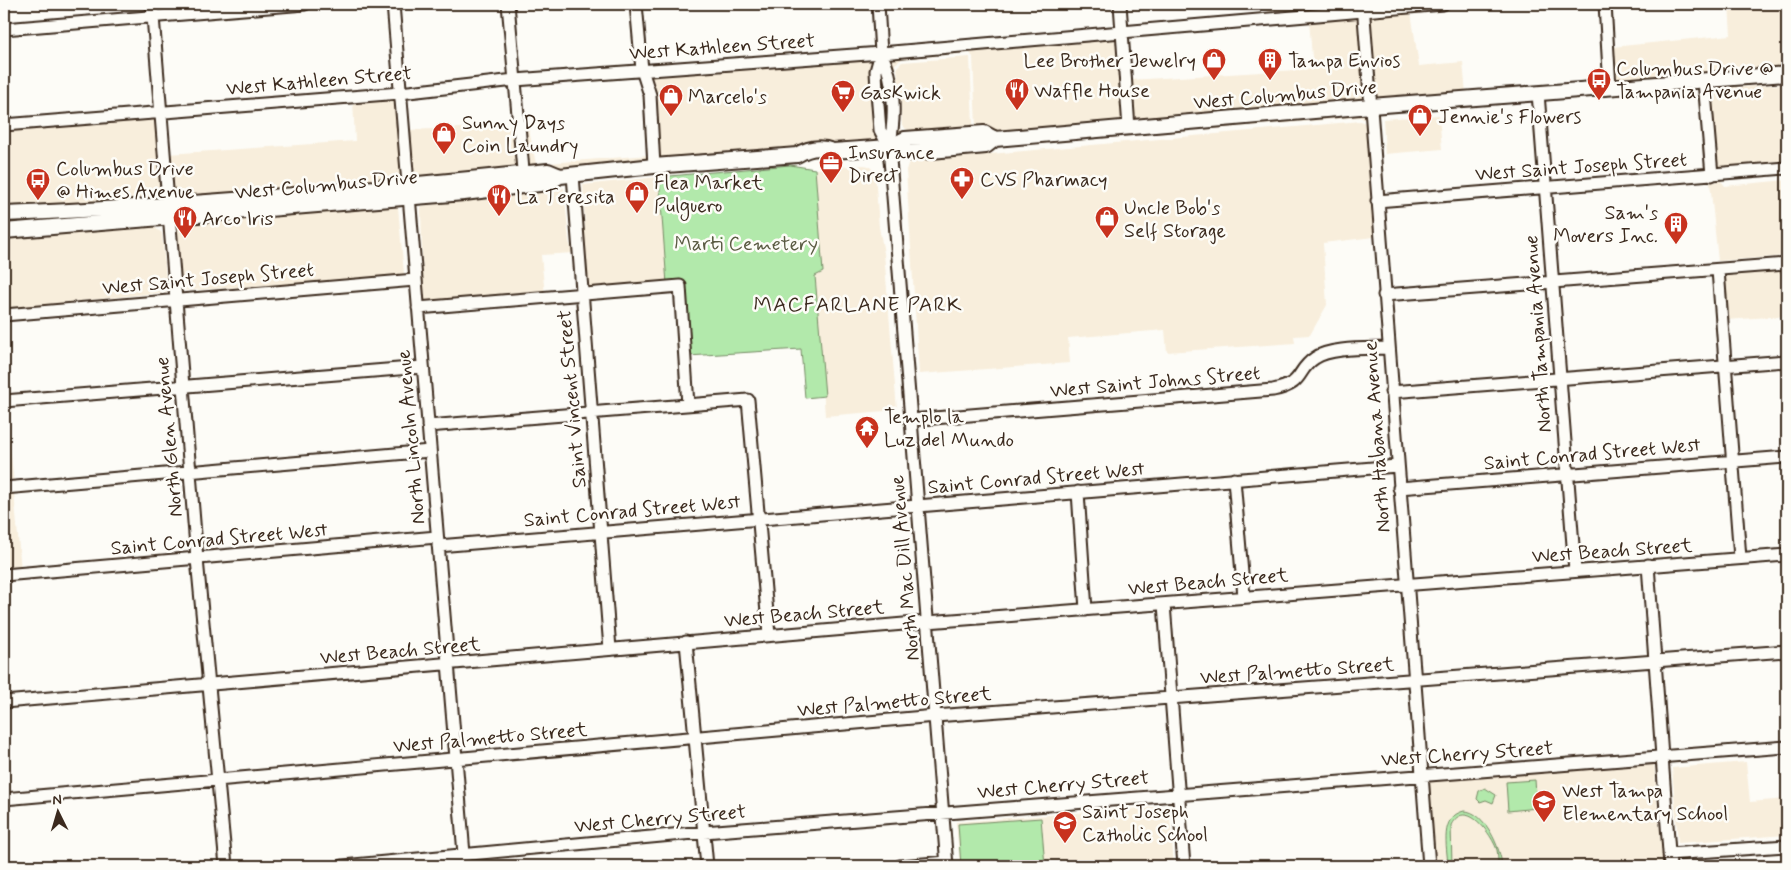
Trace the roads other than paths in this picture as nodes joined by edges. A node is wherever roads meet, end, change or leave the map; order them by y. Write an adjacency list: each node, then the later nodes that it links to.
1 (152, 4): 11 (street, North Glen Avenue)
2 (305, 4): 11 (street)
3 (393, 4): 20 (street, North Lincoln Avenue)
4 (508, 4): 17 (street)
5 (636, 4): 15 (street)
6 (878, 4): 14 (street, North Mac Dill Avenue)
7 (1120, 4): 13 (street)
8 (1444, 4): 10 (street, West Kathleen Street)
9 (1605, 4): 19 (street)
10 (1364, 7): 13 (street, West Kathleen Street); 22 (street, North Habana Avenue)
11 (153, 17): 12 (street); 23 (street, North Glen Avenue)
12 (4, 29)
13 (1122, 33): 14 (street, West Kathleen Street); 25 (street)
14 (881, 53): 15 (street, West Kathleen Street); 26 (street, North Mac Dill Avenue)
15 (642, 70): 17 (street, West Kathleen Street); 27 (street)
16 (1787, 74): 18 (main road, West Columbus Drive)
17 (515, 80): 20 (street, West Kathleen Street); 31 (street)
18 (1704, 80): 19 (main road, West Columbus Drive); 30 (street)
19 (1610, 88): 21 (main road, West Columbus Drive)
20 (400, 93): 23 (street, West Kathleen Street); 33 (street, North Lincoln Avenue)
21 (1538, 94): 22 (main road, West Columbus Drive); 32 (street, North Tampania Avenue)
22 (1371, 106): 25 (main road, West Columbus Drive); 34 (street, North Habana Avenue)
23 (160, 112): 24 (street, West Kathleen Street); 35 (street, North Glen Avenue)
24 (4, 126)
25 (1129, 128): 26 (main road, West Columbus Drive)
26 (889, 147): 27 (main road, West Columbus Drive); 57 (street, North Mac Dill Avenue)
27 (654, 166): 29 (main road, West Columbus Drive)
28 (1787, 168): 30 (street, West Saint Joseph Street)
29 (567, 175): 31 (main road, West Columbus Drive); 42 (street, Saint Vincent Street)
30 (1712, 175): 32 (street, West Saint Joseph Street)
31 (524, 179): 33 (main road, West Columbus Drive)
32 (1545, 187): 34 (street, West Saint Joseph Street); 41 (street, North Tampania Avenue)
33 (408, 192): 35 (main road, West Columbus Drive); 40 (street, North Lincoln Avenue)
34 (1377, 201): 43 (street, North Habana Avenue)
35 (168, 211): 36 (main road, West Columbus Drive); 37 (main road, West Columbus Drive); 44 (street, North Glen Avenue)
36 (4, 214)
37 (4, 231)
38 (1787, 264): 39 (street)
39 (1718, 270): 41 (street); 49 (street)
40 (415, 280): 44 (street, West Saint Joseph Street); 45 (street, North Lincoln Avenue)
41 (1552, 282): 43 (street); 51 (street, North Tampania Avenue)
42 (581, 294): 45 (street); 55 (street); 56 (street, Saint Vincent Street)
43 (1384, 295): 47 (street, North Habana Avenue)
44 (175, 300): 46 (street, West Saint Joseph Street); 52 (street, North Glen Avenue)
45 (418, 308): 50 (street, North Lincoln Avenue)
46 (4, 314)
47 (1388, 348): 53 (street, North Habana Avenue); 57 (street, West Saint Johns Street)
48 (1787, 361): 49 (street)
49 (1727, 365): 51 (street); 61 (street)
50 (423, 367): 52 (street); 58 (street, North Lincoln Avenue)
51 (1559, 379): 53 (street); 64 (street, North Tampania Avenue)
52 (183, 386): 54 (street); 63 (street, North Glen Avenue)
53 (1391, 392): 62 (street, North Habana Avenue)
54 (4, 401)
55 (688, 405): 56 (street); 70 (street)
56 (592, 413): 58 (street); 71 (street, Saint Vincent Street)
57 (910, 420): 69 (street, North Mac Dill Avenue)
58 (428, 426): 59 (street, North Lincoln Avenue)
59 (430, 451): 63 (street); 72 (street, North Lincoln Avenue)
60 (1787, 457): 61 (street, Saint Conrad Street West)
61 (1734, 461): 64 (street, Saint Conrad Street West); 74 (street)
62 (1397, 466): 65 (street, Saint Conrad Street West); 67 (street, North Habana Avenue)
63 (190, 472): 66 (street); 75 (street, North Glen Avenue)
64 (1567, 474): 67 (street, Saint Conrad Street West); 77 (street, North Tampania Avenue)
65 (1234, 479): 68 (street, Saint Conrad Street West); 80 (street)
66 (4, 488)
67 (1399, 488): 79 (street, North Habana Avenue)
68 (1078, 492): 69 (street, Saint Conrad Street West); 82 (street)
69 (918, 505): 70 (street, Saint Conrad Street West); 83 (street, North Mac Dill Avenue)
70 (760, 518): 71 (street, Saint Conrad Street West); 84 (street)
71 (601, 532): 72 (street, Saint Conrad Street West); 86 (street, Saint Vincent Street)
72 (438, 542): 75 (street, Saint Conrad Street West); 89 (street, North Lincoln Avenue)
73 (1787, 555): 74 (street, West Beach Street)
74 (1740, 558): 76 (street, West Beach Street)
75 (197, 559): 78 (street, Saint Conrad Street West); 91 (street, North Glen Avenue)
76 (1648, 565): 77 (street, West Beach Street); 88 (street)
77 (1575, 571): 79 (street, West Beach Street)
78 (4, 575)
79 (1406, 584): 80 (street, West Beach Street); 90 (street, North Habana Avenue)
80 (1244, 597): 81 (street, West Beach Street)
81 (1164, 604): 82 (street, West Beach Street); 92 (street)
82 (1086, 610): 83 (street, West Beach Street)
83 (927, 622): 84 (street, West Beach Street); 94 (street, North Mac Dill Avenue)
84 (769, 635): 85 (street, West Beach Street)
85 (686, 642): 86 (street, West Beach Street); 95 (street)
86 (610, 649): 89 (street, West Beach Street)
87 (1787, 651): 88 (street, West Palmetto Street)
88 (1654, 662): 90 (street, West Palmetto Street); 97 (street)
89 (448, 665): 91 (street, West Beach Street); 98 (street, North Lincoln Avenue)
90 (1414, 680): 92 (street, West Palmetto Street); 99 (street, North Habana Avenue)
91 (209, 686): 93 (street, West Beach Street); 100 (street, North Glen Avenue)
92 (1172, 698): 94 (street, West Palmetto Street); 101 (street)
93 (4, 702)
94 (935, 716): 95 (street, West Palmetto Street); 103 (street, North Mac Dill Avenue)
95 (695, 737): 98 (street, West Palmetto Street); 104 (street)
96 (1787, 747): 97 (street, West Cherry Street)
97 (1661, 758): 99 (street, West Cherry Street); 106 (street)
98 (456, 759): 100 (street, West Palmetto Street); 107 (street, North Lincoln Avenue)
99 (1422, 775): 101 (street, West Cherry Street); 114 (street, North Habana Avenue)
100 (218, 781): 102 (street, West Palmetto Street); 109 (street, North Glen Avenue)
101 (1179, 794): 103 (street, West Cherry Street); 113 (street)
102 (4, 799)
103 (943, 813): 104 (street, West Cherry Street); 108 (street, North Mac Dill Avenue)
104 (704, 832): 107 (street, West Cherry Street); 111 (street)
105 (1787, 846): 106 (street)
106 (1669, 854): 115 (street)
107 (464, 860): 110 (street, West Cherry Street)
108 (947, 864): 112 (street)
109 (226, 866)
110 (343, 866)
111 (707, 866)
112 (900, 866)
113 (1184, 866)
114 (1428, 866)
115 (1670, 866)

